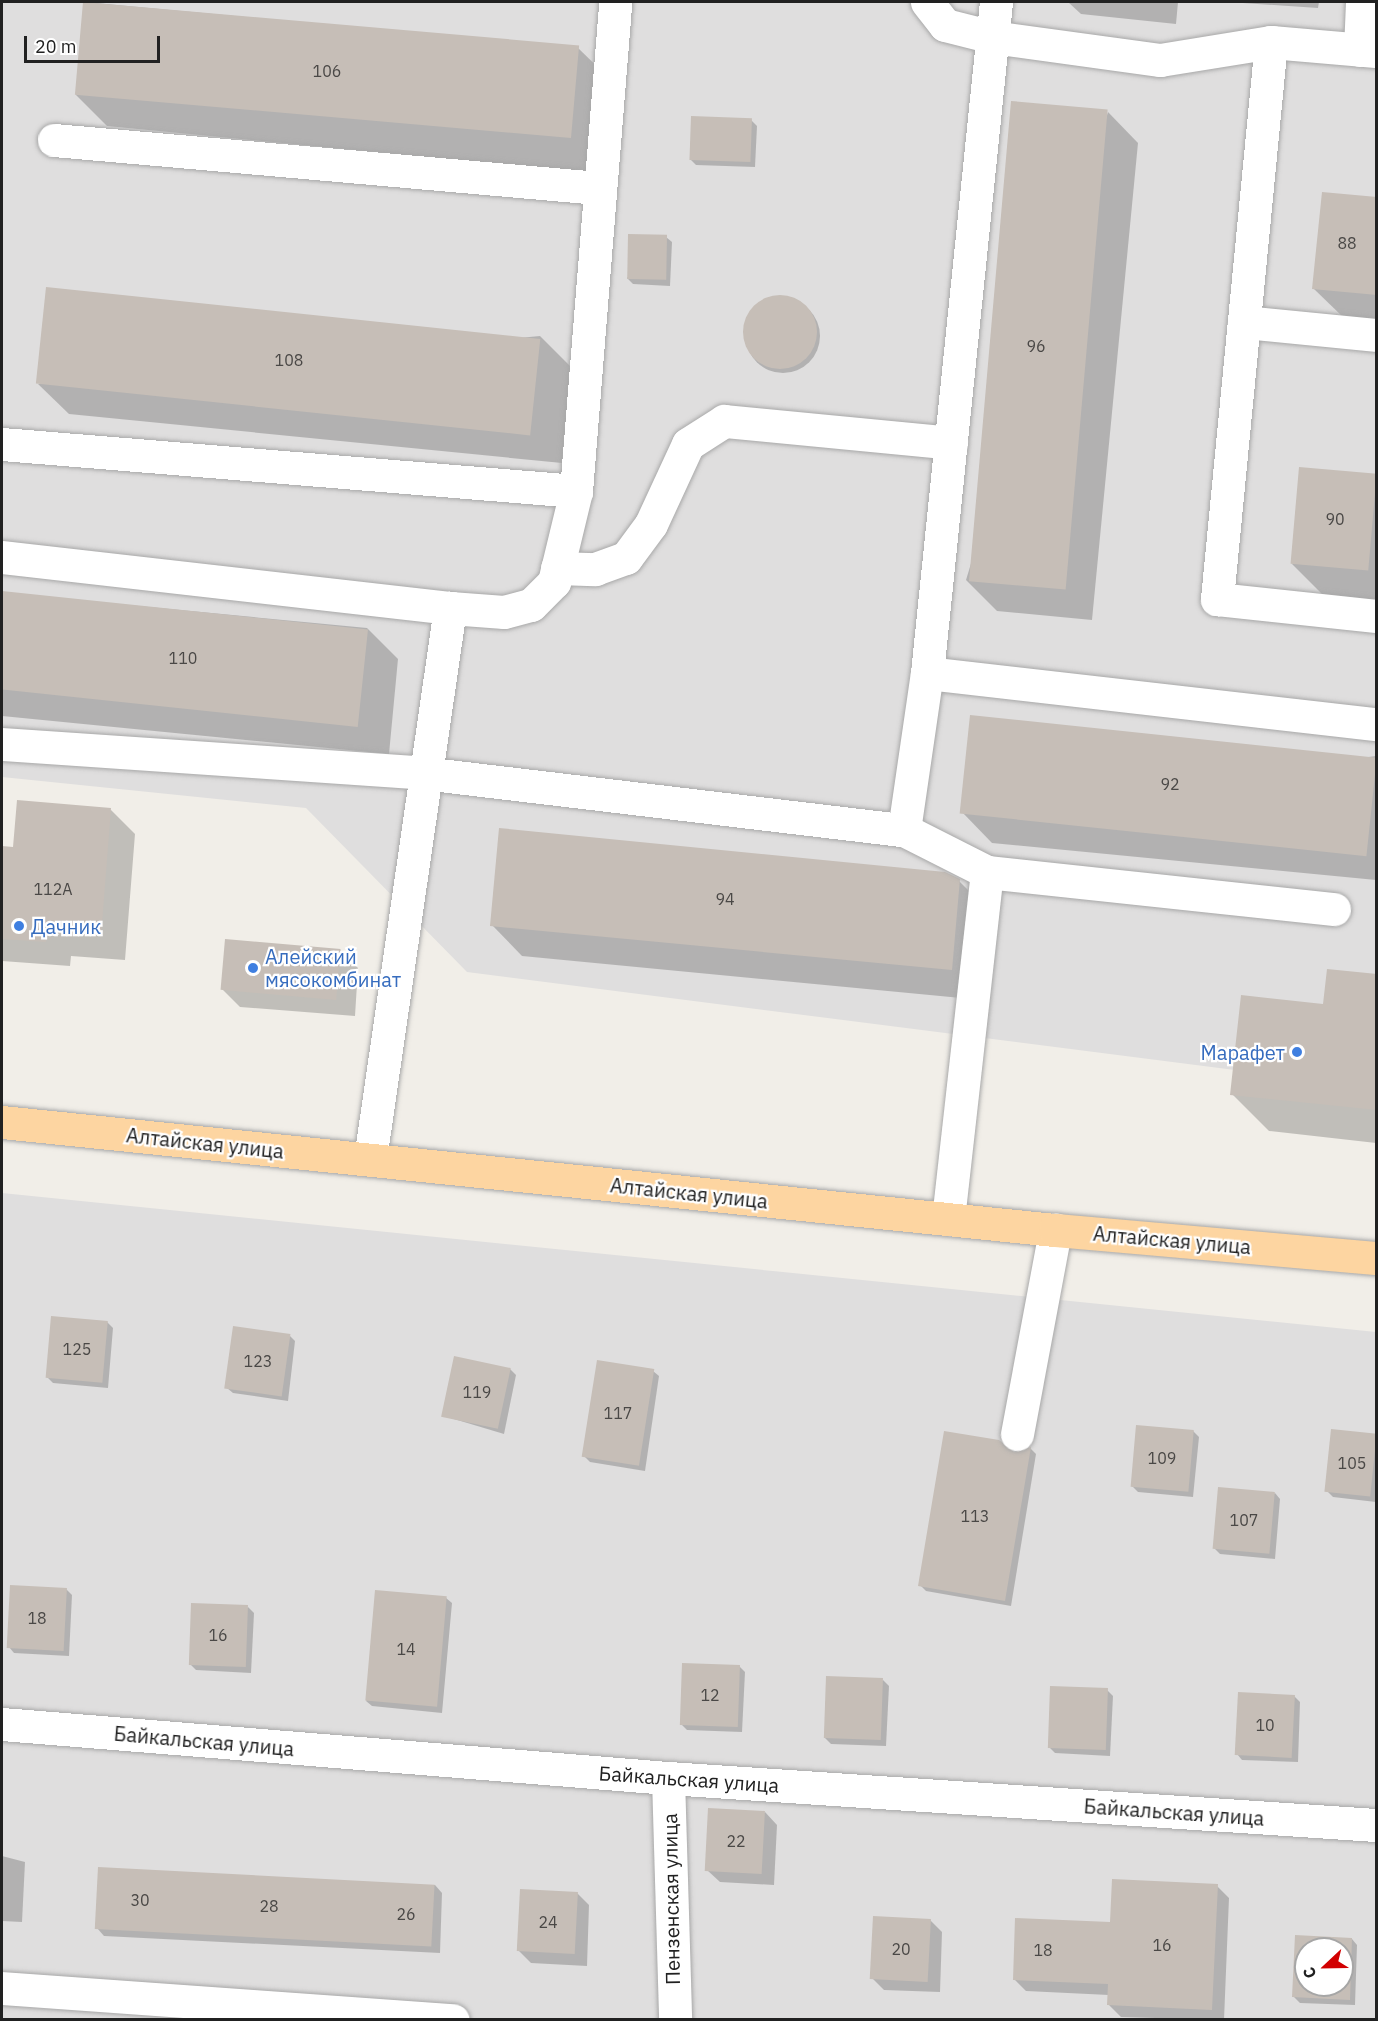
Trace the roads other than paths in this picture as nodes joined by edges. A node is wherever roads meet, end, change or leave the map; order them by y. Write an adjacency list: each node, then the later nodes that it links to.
1 (615, 2): 9 (street)
2 (927, 2): 5 (street)
3 (996, 2): 5 (street)
4 (1362, 2): 7 (street)
5 (992, 38): 6 (street); 12 (street)
6 (1271, 42): 7 (street); 10 (street)
7 (1369, 50)
8 (54, 140): 9 (street)
9 (598, 188): 14 (street)
10 (1244, 322): 11 (street); 18 (street)
11 (1377, 335)
12 (951, 443): 16 (street); 19 (street)
13 (2, 444): 14 (street)
14 (576, 491): 16 (street)
15 (2, 557): 17 (street)
16 (557, 568): 17 (street)
17 (450, 608): 22 (street)
18 (1377, 616)
19 (927, 673): 20 (street); 23 (street)
20 (1377, 724)
21 (2, 744): 22 (street)
22 (423, 773): 23 (street); 27 (street)
23 (904, 830): 24 (street)
24 (987, 872): 25 (street); 28 (street)
25 (1334, 909)
26 (2, 1122): 27 (main road, Алтайская улица)
27 (370, 1159): 28 (main road, Алтайская улица)
28 (948, 1220): 29 (main road, Алтайская улица)
29 (1055, 1230): 30 (main road, Алтайская улица); 31 (street)
30 (1377, 1258)
31 (1017, 1434)
32 (2, 1724): 33 (street, Байкальская улица)
33 (668, 1778): 34 (street, Байкальская улица); 37 (street, Пензенская улица)
34 (1377, 1825)
35 (2, 1988): 36 (street)
36 (453, 2019)
37 (675, 2019)

